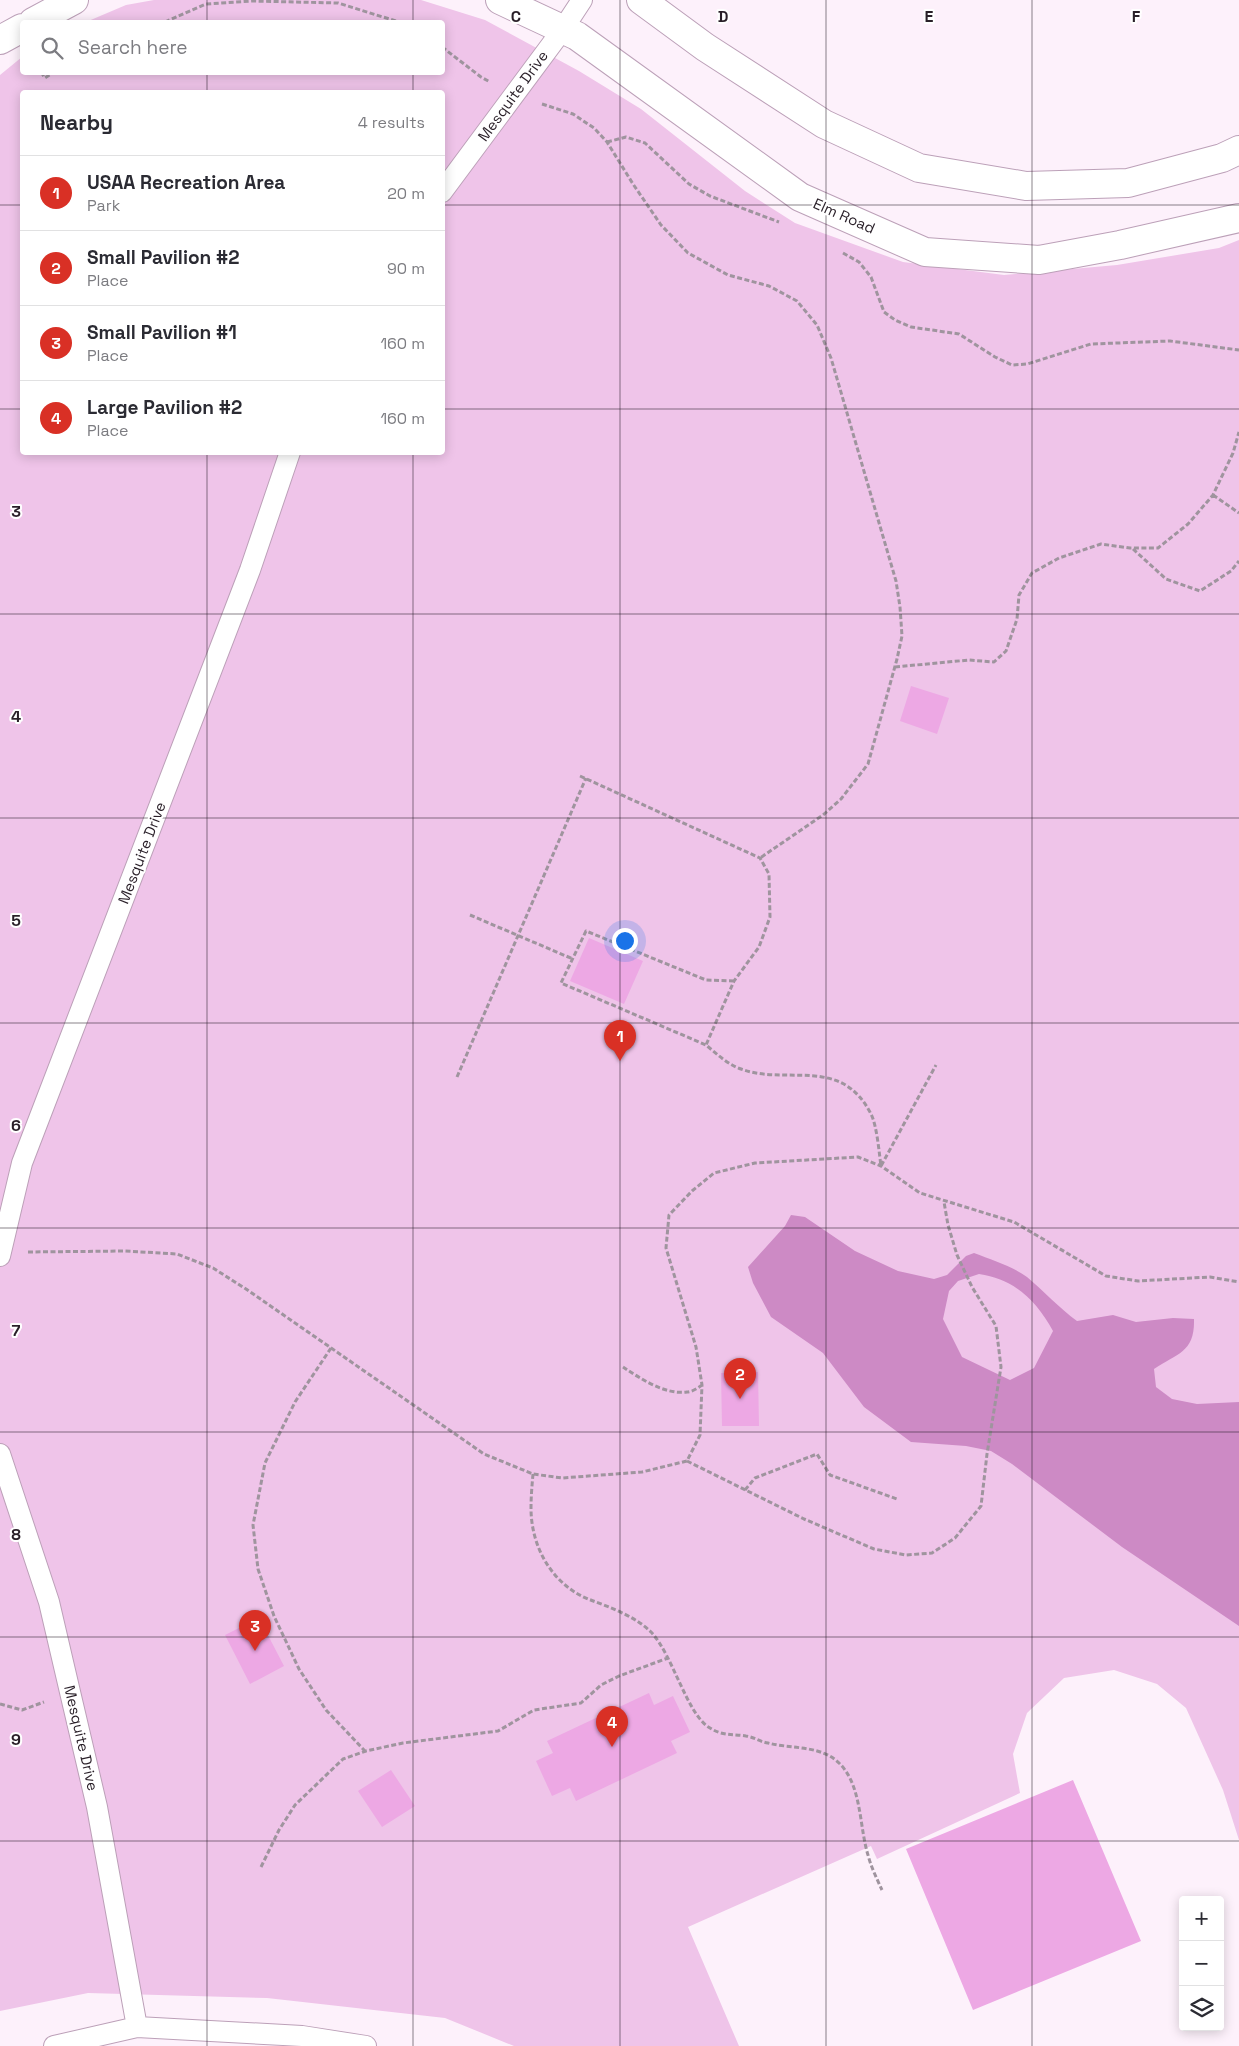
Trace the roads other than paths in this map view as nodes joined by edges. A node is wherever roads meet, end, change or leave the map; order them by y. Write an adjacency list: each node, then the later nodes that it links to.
1 (74, 0): 5 (street)
2 (500, 0): 7 (street, Elm Road)
3 (582, 0): 7 (lane, Mesquite Drive)
4 (641, 0): 9 (street)
5 (41, 12)
6 (20, 29): 8 (street)
7 (562, 29): 10 (lane, Mesquite Drive); 11 (street, Elm Road)
8 (0, 40)
9 (1239, 150)
10 (445, 188)
11 (1239, 218)
12 (289, 455): 13 (lane, Mesquite Drive)
13 (0, 1255)
14 (0, 1454): 15 (lane, Mesquite Drive)
15 (137, 2027): 16 (lane); 17 (lane)
16 (54, 2046)
17 (366, 2046)

